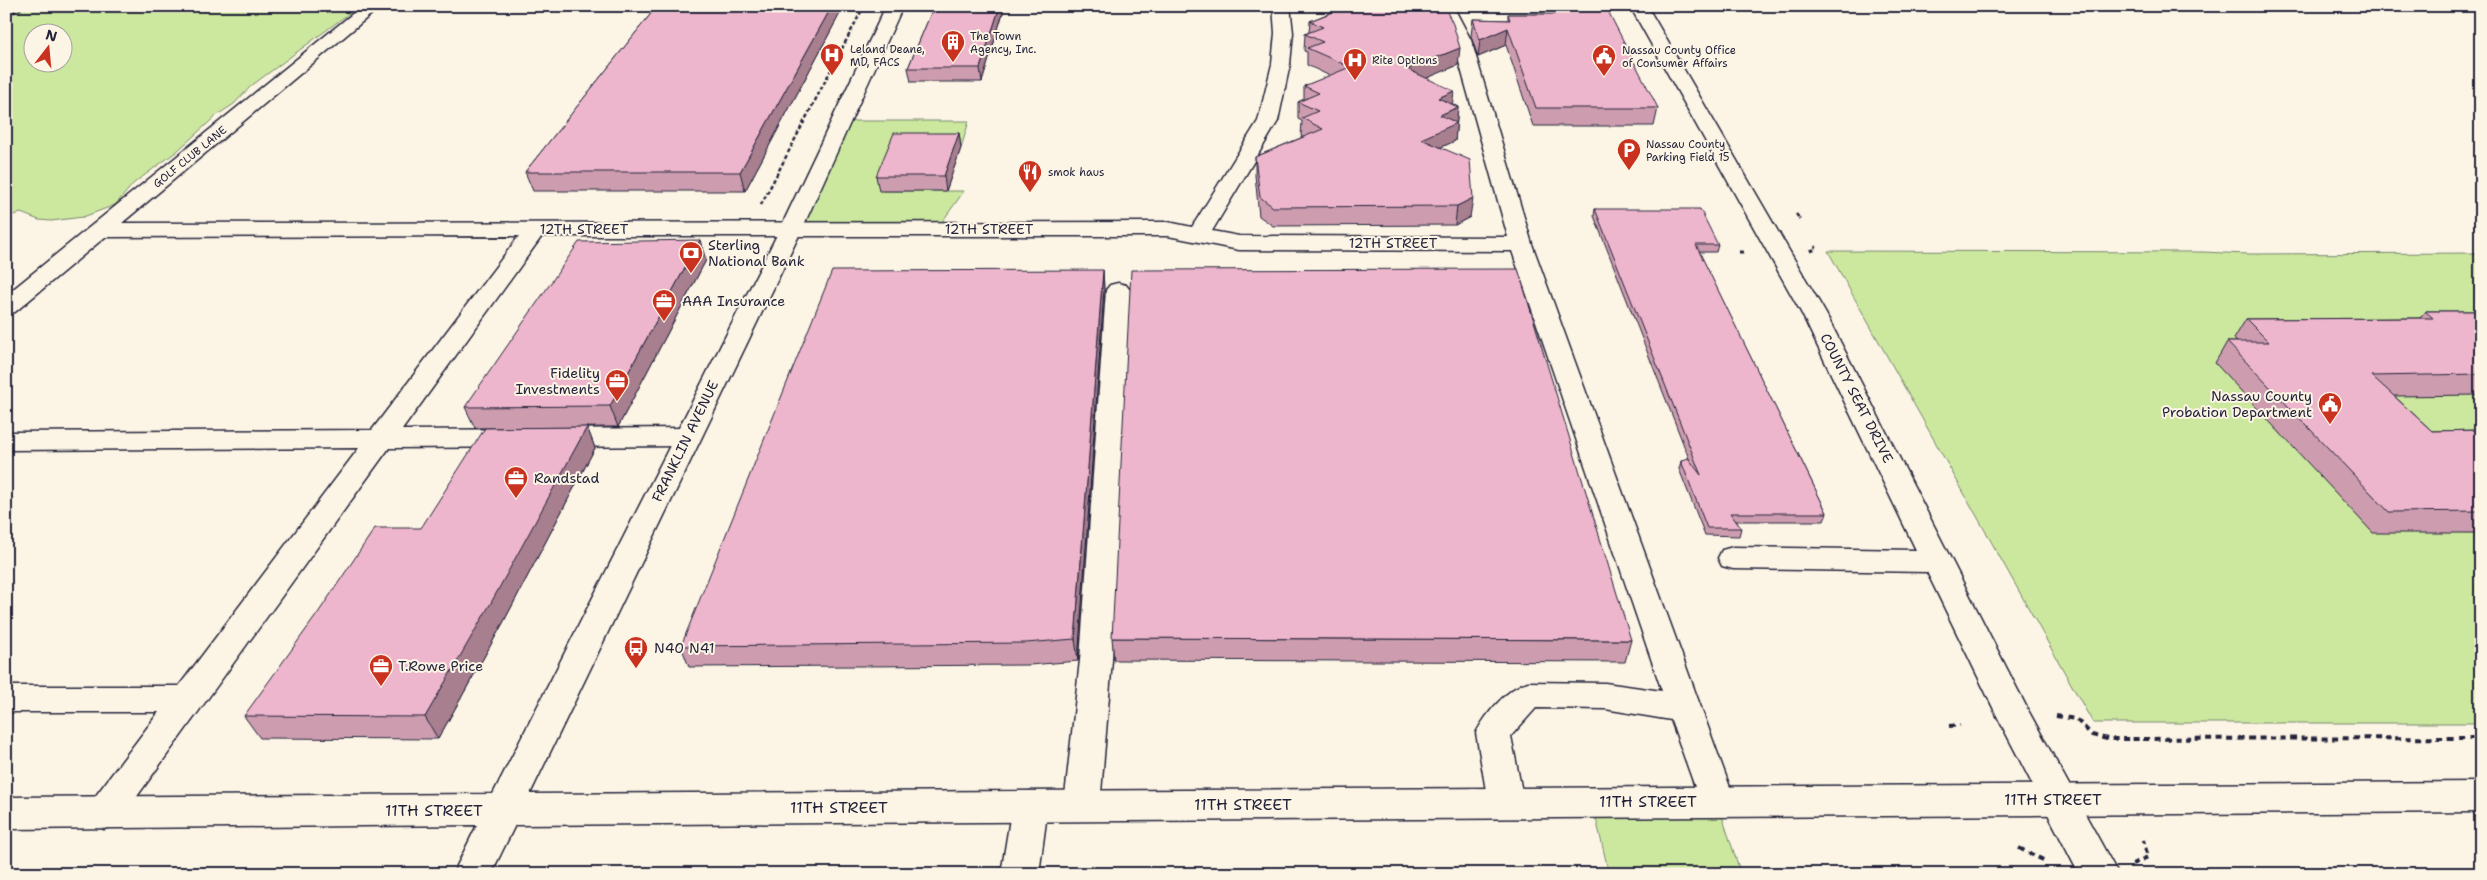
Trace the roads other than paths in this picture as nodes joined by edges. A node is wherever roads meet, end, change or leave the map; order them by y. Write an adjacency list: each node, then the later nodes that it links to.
1 (373, 6): 9 (street, GOLF CLUB LANE)
2 (895, 6): 7 (street, FRANKLIN AVENUE)
3 (1281, 6): 10 (street)
4 (1444, 6): 11 (street)
5 (1638, 6): 18 (street, COUNTY SEAT DRIVE)
6 (471, 211): 7 (street, 12TH STREET)
7 (795, 220): 8 (street, 12TH STREET); 10 (street, 12TH STREET); 14 (street, FRANKLIN AVENUE)
8 (536, 229): 9 (street, 12TH STREET); 15 (street)
9 (101, 230): 13 (street, GOLF CLUB LANE)
10 (1199, 234): 11 (street, 12TH STREET)
11 (1521, 244): 21 (street)
12 (1118, 290): 26 (street)
13 (6, 307)
14 (687, 437): 15 (street); 28 (street, FRANKLIN AVENUE)
15 (380, 439): 16 (street); 20 (street)
16 (6, 441)
17 (1733, 558): 18 (street)
18 (1938, 561): 23 (street, COUNTY SEAT DRIVE)
19 (6, 699): 20 (street)
20 (189, 699): 30 (street)
21 (1683, 708): 24 (street); 25 (street)
22 (2481, 797): 23 (street, 11TH STREET)
23 (2057, 799): 24 (street, 11TH STREET); 31 (street, COUNTY SEAT DRIVE)
24 (1717, 801): 25 (street, 11TH STREET)
25 (1506, 802): 26 (street, 11TH STREET)
26 (1082, 805): 27 (street, 11TH STREET)
27 (1030, 806): 28 (street, 11TH STREET); 33 (street)
28 (503, 810): 30 (street, 11TH STREET); 32 (street, FRANKLIN AVENUE)
29 (6, 813): 30 (street, 11TH STREET)
30 (104, 813)
31 (2115, 869)
32 (472, 874)
33 (1020, 874)

